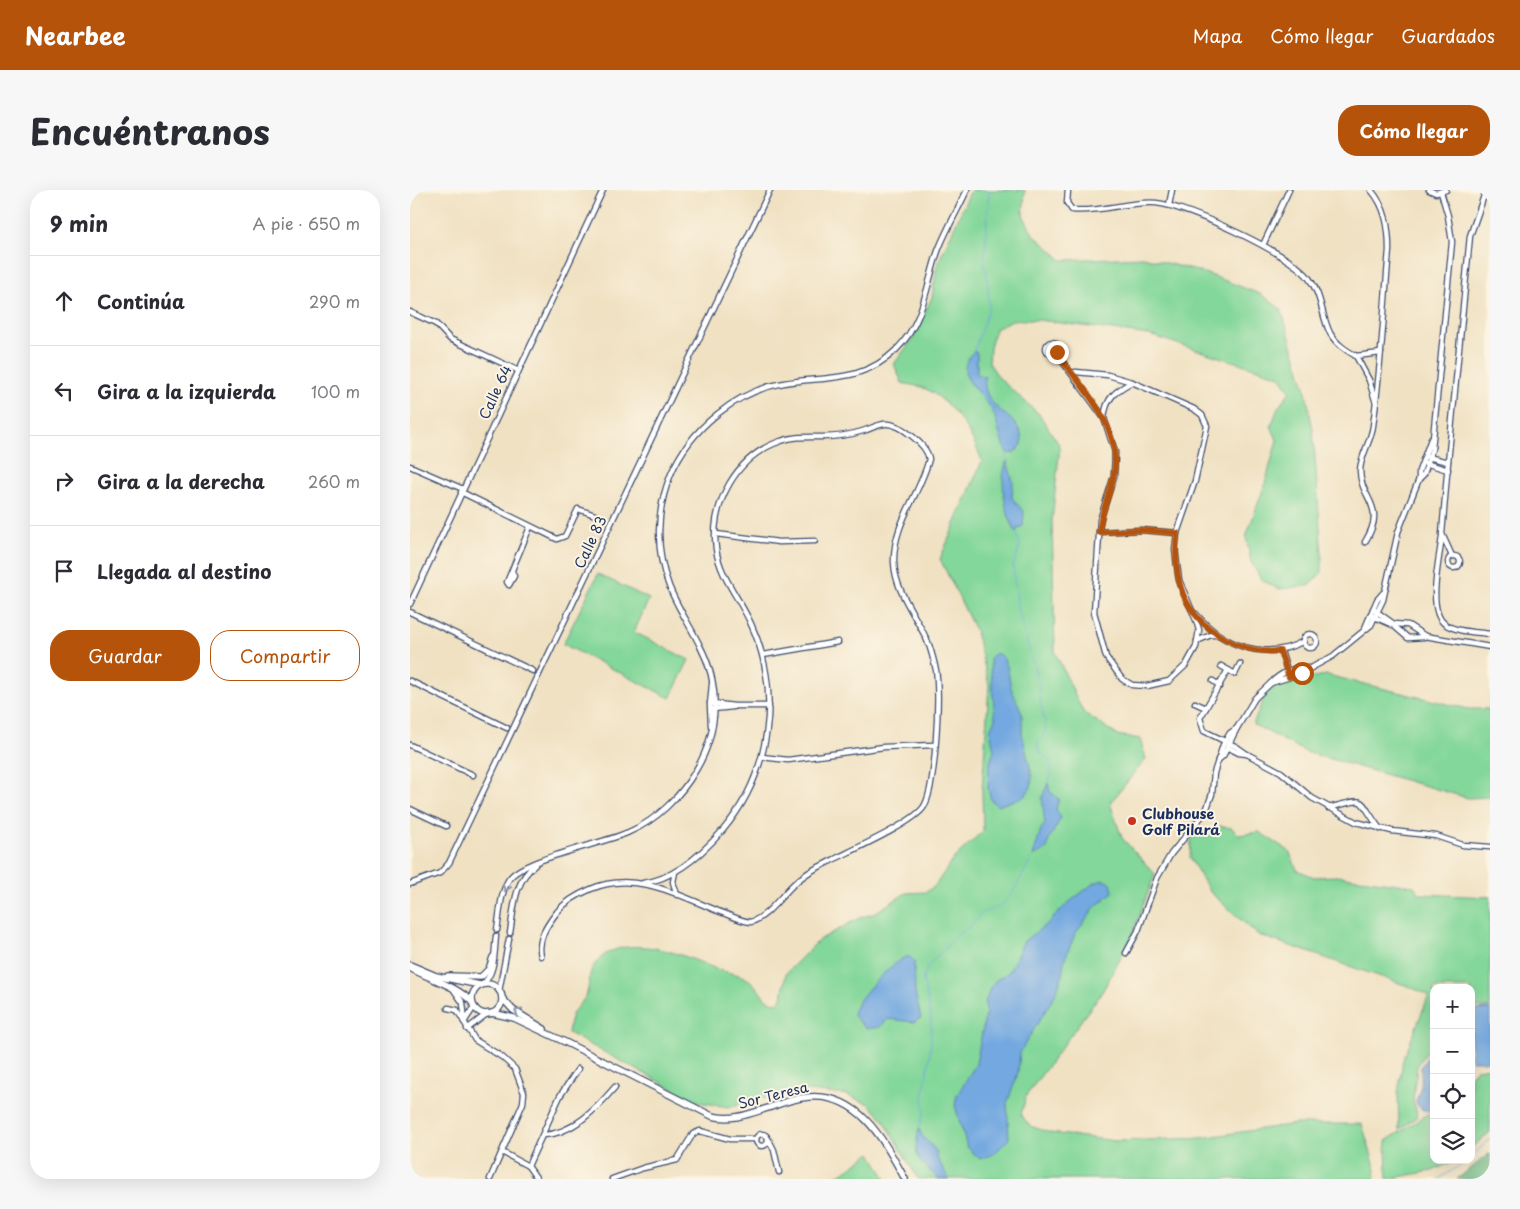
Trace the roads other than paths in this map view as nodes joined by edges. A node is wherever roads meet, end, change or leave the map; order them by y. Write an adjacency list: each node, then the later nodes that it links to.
1 (603, 190): 17 (street, Calle 64)
2 (770, 190): 92 (street, Calle 83)
3 (967, 190): 63 (street)
4 (1068, 190): 11 (street)
5 (1172, 190): 11 (street)
6 (1289, 190): 12 (street)
7 (1371, 190): 15 (street)
8 (1429, 190): 10 (street)
9 (1486, 190): 24 (street)
10 (1443, 191): 22 (street)
11 (1169, 206): 12 (street)
12 (1263, 246): 16 (street)
13 (410, 312): 17 (street)
14 (1056, 353): 18 (street)
15 (1381, 353): 16 (street); 20 (street)
16 (1356, 356): 20 (street)
17 (517, 370): 29 (street, Calle 64)
18 (1071, 374): 19 (street); 21 (street)
19 (1132, 382): 21 (street); 33 (street)
20 (1376, 407): 37 (street)
21 (1104, 418): 32 (street)
22 (1427, 456): 23 (street); 24 (street); 25 (street)
23 (1422, 462): 25 (street); 28 (street)
24 (1448, 462): 27 (street)
25 (1427, 464): 27 (street); 28 (street)
26 (410, 466): 29 (street)
27 (1448, 470): 35 (street)
28 (1419, 479): 41 (street)
29 (462, 491): 31 (street); 40 (street, Calle 64)
30 (595, 515): 31 (street)
31 (530, 527): 39 (street)
32 (1099, 532): 33 (street); 48 (street)
33 (1177, 533): 42 (street)
34 (716, 534): 36 (street); 53 (street); 81 (street)
35 (1442, 534): 38 (street); 45 (street)
36 (815, 541)
37 (1365, 542)
38 (1452, 556)
39 (512, 571)
40 (410, 604)
41 (1375, 610): 44 (street); 47 (street)
42 (1193, 611): 46 (street); 48 (street)
43 (410, 612): 57 (street)
44 (1372, 617): 47 (street); 58 (street)
45 (1490, 634)
46 (1218, 635): 48 (street); 52 (street)
47 (1426, 636): 51 (street)
48 (1198, 641)
49 (1304, 641): 52 (street)
50 (838, 642): 53 (street)
51 (1490, 647)
52 (1280, 651): 58 (street)
53 (763, 655): 71 (street)
54 (1240, 664): 56 (street)
55 (1221, 666): 56 (street)
56 (1228, 670): 59 (street)
57 (533, 671)
58 (1288, 674): 79 (street)
59 (1223, 678): 62 (street); 64 (street)
60 (410, 681): 78 (street)
61 (1213, 681): 64 (street)
62 (1228, 682)
63 (713, 683): 67 (street); 68 (street)
64 (1220, 686): 65 (street)
65 (1212, 699): 66 (street); 72 (street)
66 (1217, 702)
67 (710, 703): 68 (street); 73 (street)
68 (716, 703): 70 (street); 74 (street)
69 (1195, 703): 72 (street)
70 (734, 706): 71 (street); 74 (street)
71 (768, 706): 82 (street)
72 (1206, 708): 75 (street)
73 (710, 709): 74 (street); 77 (street)
74 (716, 709): 77 (street)
75 (1202, 714): 76 (street); 79 (street)
76 (1207, 718)
77 (712, 727): 89 (street)
78 (507, 728)
79 (1227, 744): 84 (street); 100 (street)
80 (410, 745): 83 (street)
81 (934, 745): 82 (street); 93 (street)
82 (762, 757): 90 (street)
83 (473, 775)
84 (1328, 808): 87 (street); 87 (street)
85 (410, 809): 86 (street)
86 (446, 826)
87 (1380, 829): 88 (street)
88 (1490, 847)
89 (538, 862): 94 (street, one-way to 94); 95 (street)
90 (675, 872): 91 (street); 93 (street)
91 (643, 883): 93 (street); 101 (street)
92 (410, 884)
93 (678, 895)
94 (502, 904): 95 (street); 96 (street)
95 (514, 905): 97 (street)
96 (497, 930)
97 (510, 933)
98 (496, 936): 102 (street)
99 (509, 938): 107 (street)
100 (1126, 953)
101 (541, 956)
102 (493, 957): 104 (street); 106 (street)
103 (410, 966): 104 (street, Sor Teresa); 105 (street, Sor Teresa)
104 (436, 976): 106 (street, Sor Teresa)
105 (447, 985): 109 (street, Sor Teresa); 112 (street)
106 (481, 985): 107 (street, Sor Teresa); 109 (street)
107 (499, 991): 108 (street, Sor Teresa)
108 (502, 998): 111 (street); 114 (street, Sor Teresa, one-way to 108)
109 (473, 1005): 111 (street, Sor Teresa); 112 (street)
110 (448, 1008): 112 (street)
111 (490, 1013): 113 (street); 114 (street, Sor Teresa)
112 (464, 1022): 113 (street)
113 (467, 1028): 120 (street)
114 (565, 1042): 126 (street, Sor Teresa)
115 (578, 1070): 117 (street)
116 (615, 1087): 117 (street)
117 (543, 1135): 121 (street)
118 (756, 1139): 119 (street); 119 (street); 125 (street)
119 (769, 1140): 122 (street)
120 (502, 1152): 121 (street); 123 (street)
121 (528, 1166): 124 (street)
122 (779, 1172)
123 (490, 1179)
124 (537, 1179)
125 (612, 1179)
126 (905, 1179)

